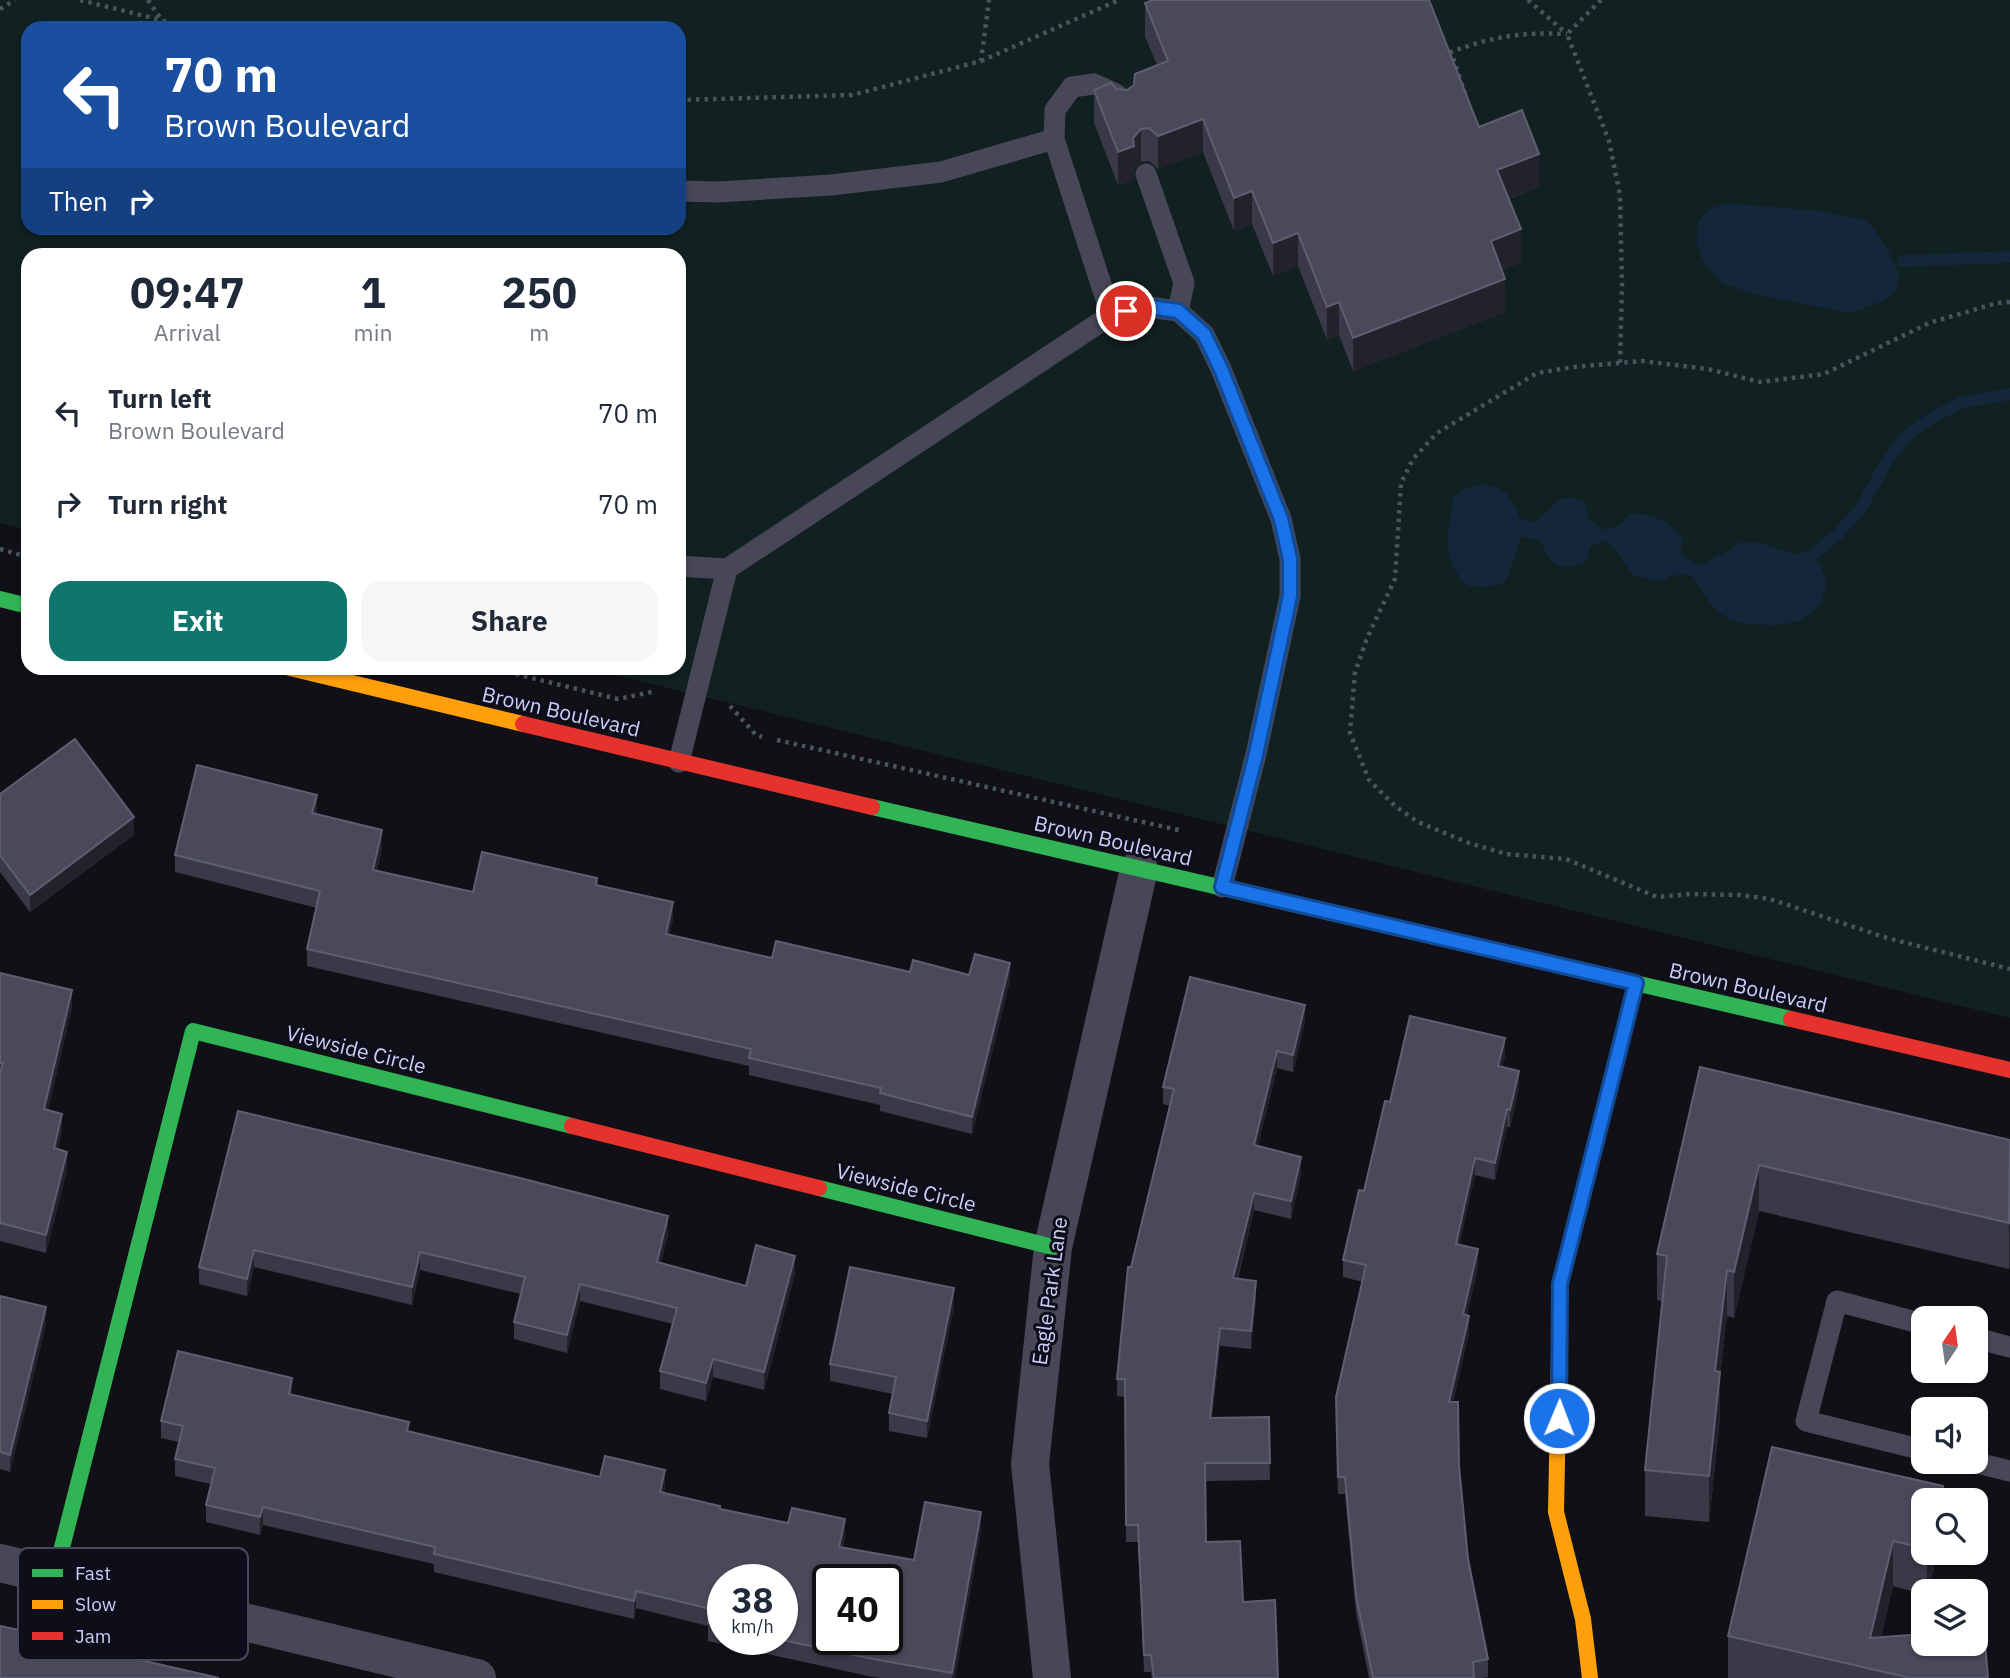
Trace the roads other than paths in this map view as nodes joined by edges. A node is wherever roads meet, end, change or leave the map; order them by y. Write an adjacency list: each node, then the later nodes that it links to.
1 (1124, 111): 2 (lane)
2 (1054, 139): 4 (lane); 6 (lane)
3 (1146, 174): 5 (lane)
4 (686, 191)
5 (1178, 311): 6 (lane); 14 (lane)
6 (1111, 315): 8 (lane)
7 (686, 566): 8 (lane)
8 (727, 569): 12 (lane)
9 (0, 599): 10 (street)
10 (21, 604)
11 (319, 675): 12 (street, Brown Boulevard)
12 (679, 762): 13 (street, Brown Boulevard)
13 (1139, 869): 14 (street, Brown Boulevard); 17 (street, Eagle Park Lane)
14 (1222, 887): 15 (street, Brown Boulevard)
15 (1636, 983): 16 (street, Brown Boulevard); 30 (street)
16 (2010, 1070)
17 (1052, 1247): 24 (street, Viewside Circle); 29 (street, Eagle Park Lane)
18 (1911, 1321): 21 (lane)
19 (1988, 1341): 20 (lane)
20 (2010, 1347)
21 (1911, 1447)
22 (1988, 1466): 23 (lane)
23 (2010, 1471)
24 (62, 1548)
25 (0, 1563): 26 (street)
26 (18, 1567)
27 (248, 1622): 28 (street)
28 (477, 1678)
29 (1052, 1678)
30 (1590, 1678)

